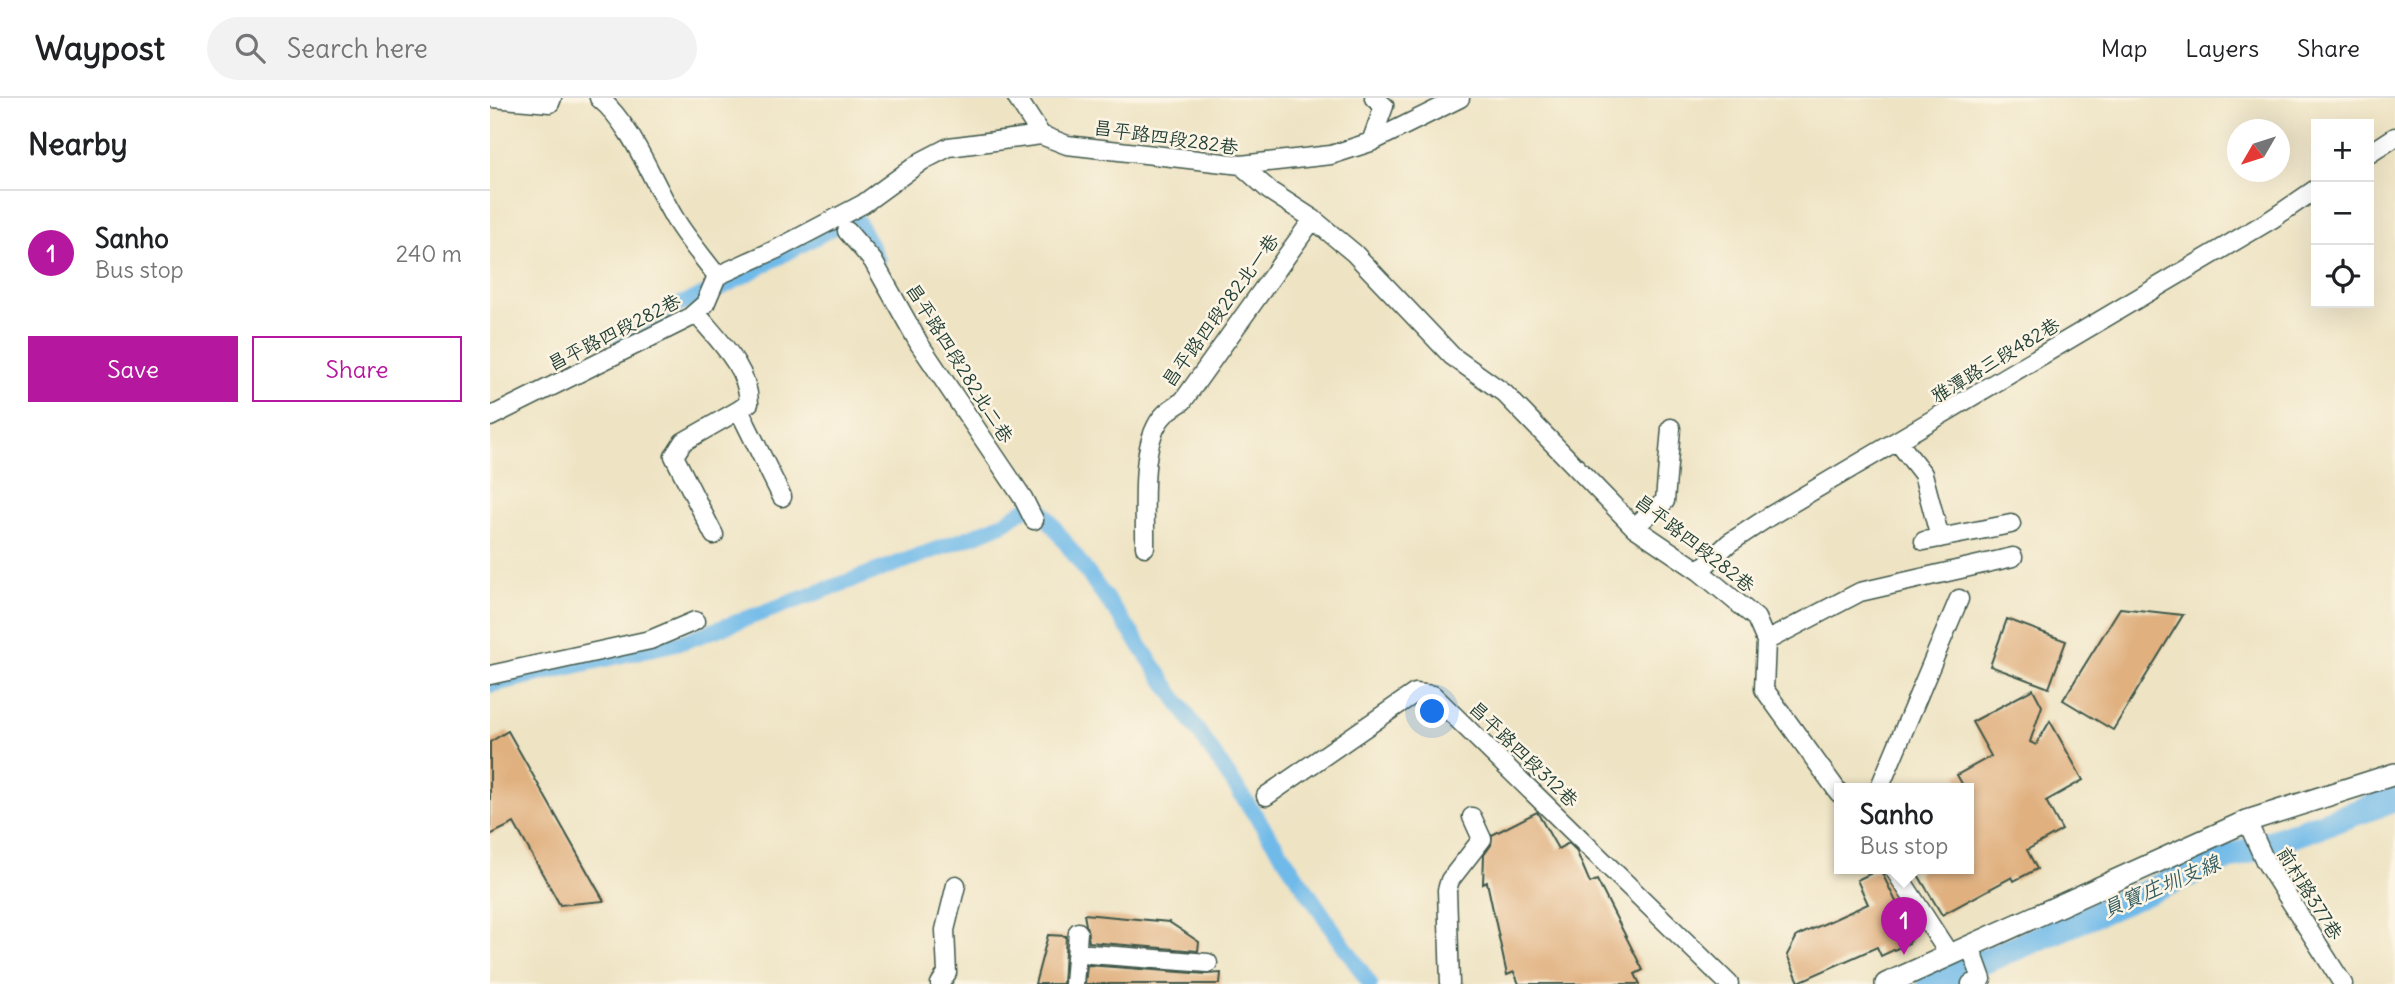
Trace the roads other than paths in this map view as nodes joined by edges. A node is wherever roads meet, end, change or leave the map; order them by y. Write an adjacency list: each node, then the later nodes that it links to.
1 (493, 98): 2 (street)
2 (552, 98)
3 (600, 98): 15 (street)
4 (1017, 98): 7 (street)
5 (1374, 98): 9 (street)
6 (1460, 98): 9 (street)
7 (1041, 135): 11 (street, 昌平路四段282巷); 15 (street, 昌平路四段282巷)
8 (2395, 137): 10 (street)
9 (1371, 142): 11 (street)
10 (2374, 151)
11 (1241, 165): 13 (street, 昌平路四段282巷)
12 (2311, 192): 20 (street, 雅潭路三段482巷)
13 (1313, 219): 24 (street, 昌平路四段282巷); 26 (street, 昌平路四段282北一巷)
14 (847, 231): 22 (street, 昌平路四段282北二巷)
15 (715, 280): 16 (street, 昌平路四段282巷)
16 (701, 308): 17 (street); 18 (street, 昌平路四段282巷)
17 (739, 410): 21 (street); 25 (street)
18 (490, 417)
19 (1671, 428): 24 (street)
20 (1898, 442): 23 (street); 28 (street, 雅潭路三段482巷)
21 (782, 497)
22 (1034, 520)
23 (2011, 524)
24 (1634, 527): 28 (street, 昌平路四段282巷)
25 (714, 534)
26 (1146, 547)
27 (2013, 557): 31 (street)
28 (1699, 571): 31 (street, 昌平路四段282巷)
29 (1959, 599): 34 (street)
30 (695, 621): 32 (street)
31 (1766, 641): 35 (street)
32 (490, 675)
33 (2395, 774): 38 (street)
34 (1882, 783)
35 (1834, 786)
36 (1266, 796): 49 (street, 昌平路四段312巷)
37 (1472, 817): 48 (street)
38 (2247, 821): 42 (street); 52 (street, 前村路377巷)
39 (1897, 874): 44 (street)
40 (956, 885): 46 (street)
41 (1078, 932): 43 (street)
42 (1970, 946): 44 (street); 51 (street)
43 (1077, 953): 45 (street); 47 (street)
44 (1949, 954): 50 (street)
45 (1208, 963)
46 (940, 984)
47 (1074, 984)
48 (1450, 984)
49 (1729, 984)
50 (1886, 984)
51 (1971, 984)
52 (2343, 984)

